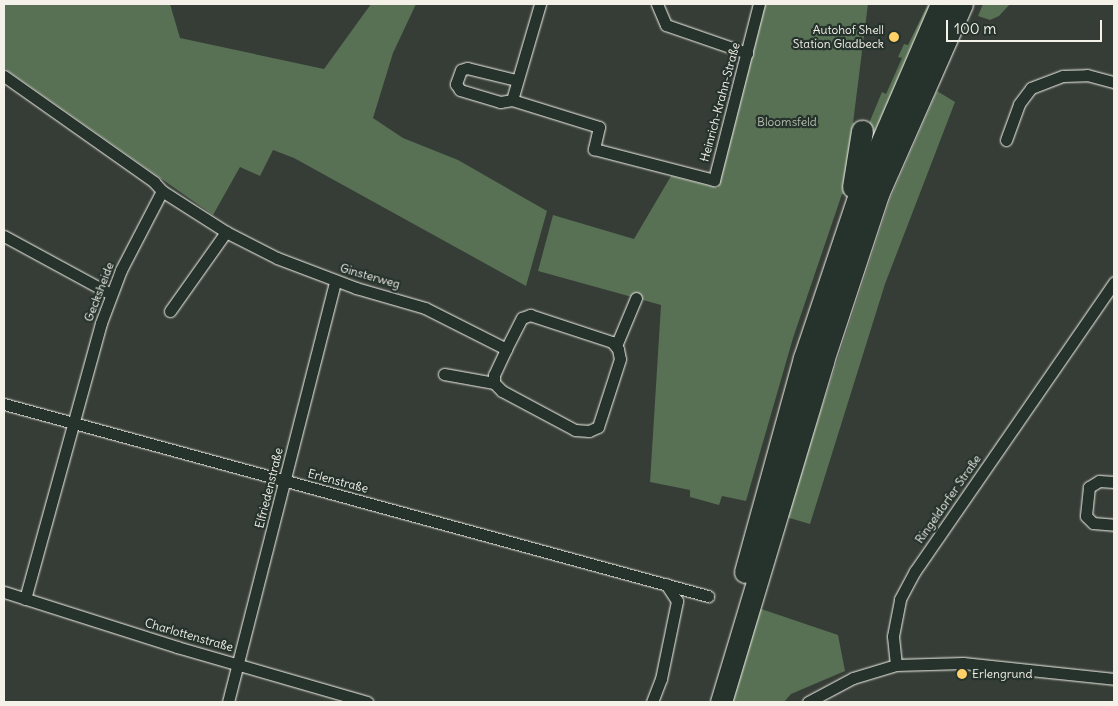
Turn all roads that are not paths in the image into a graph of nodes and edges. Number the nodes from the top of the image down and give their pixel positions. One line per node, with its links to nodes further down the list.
1 (540, 4): 8 (street)
2 (657, 4): 6 (street)
3 (758, 4): 6 (street, Heinrich-Krahn-Straße)
4 (941, 4): 14 (highway)
5 (962, 4): 24 (highway)
6 (747, 53): 10 (street, Heinrich-Krahn-Straße)
7 (4, 76): 13 (street)
8 (516, 80): 10 (street); 10 (street, Heinrich-Krahn-Straße)
9 (1114, 82): 12 (street)
10 (512, 100)
11 (862, 131): 14 (highway)
12 (1006, 140)
13 (162, 191): 15 (street, Ginsterweg); 19 (street, Gecksheide)
14 (852, 216): 24 (highway)
15 (226, 232): 17 (street, Ginsterweg); 21 (street)
16 (4, 236): 19 (street)
17 (335, 280): 23 (street, Ginsterweg); 29 (street, Elfriedenstraße)
18 (1114, 282): 37 (street, Ringeldorfer Straße)
19 (111, 294): 28 (street, Gecksheide)
20 (636, 298): 22 (street)
21 (170, 311)
22 (616, 346): 23 (street); 26 (street)
23 (506, 349): 26 (street)
24 (813, 359): 42 (highway); 43 (highway)
25 (444, 374): 26 (street)
26 (494, 383)
27 (4, 404): 28 (street, Erlenstraße)
28 (72, 423): 29 (street, Erlenstraße); 35 (street, Gecksheide)
29 (286, 481): 32 (street, Erlenstraße); 36 (street, Elfriedenstraße)
30 (1114, 482): 31 (street)
31 (1114, 525)
32 (666, 583): 34 (street, Erlenstraße); 41 (street)
33 (4, 592): 35 (street, Charlottenstraße)
34 (708, 596)
35 (25, 599): 36 (street, Charlottenstraße)
36 (238, 664): 39 (street, Elfriedenstraße); 40 (street, Charlottenstraße)
37 (896, 665): 38 (street); 44 (street)
38 (1114, 679)
39 (228, 702)
40 (367, 702)
41 (652, 702)
42 (709, 702)
43 (721, 702)
44 (808, 702)

